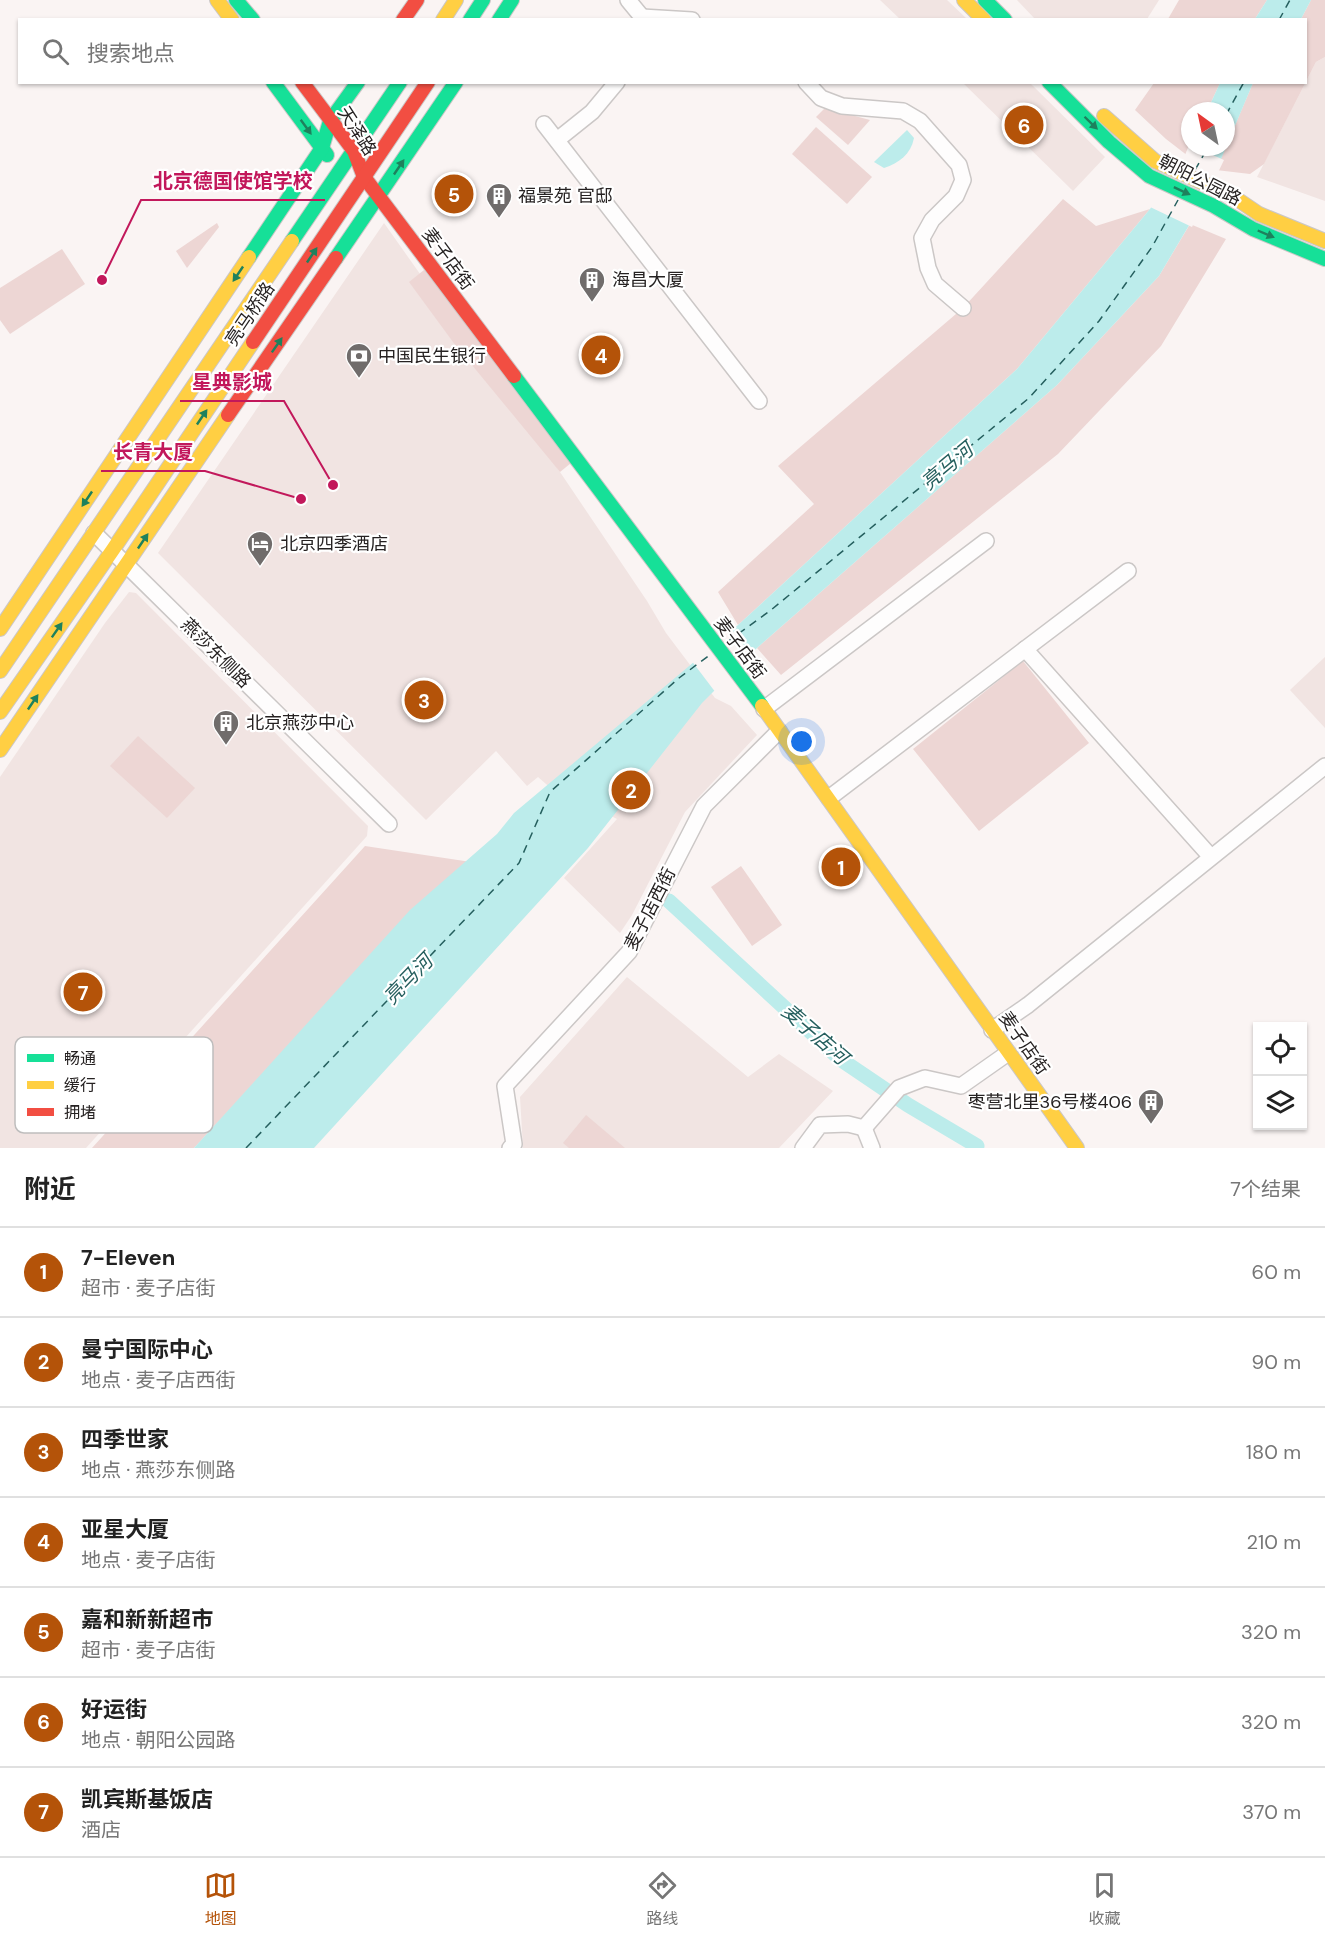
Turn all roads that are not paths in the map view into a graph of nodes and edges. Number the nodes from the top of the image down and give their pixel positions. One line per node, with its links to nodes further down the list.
1 (217, 0): 10 (street)
2 (237, 0): 11 (street)
3 (417, 0): 12 (street)
4 (456, 0): 13 (street)
5 (483, 0): 14 (street)
6 (512, 0): 15 (street)
7 (628, 0): 16 (street)
8 (964, 0): 17 (street)
9 (985, 0): 18 (street)
10 (230, 18)
11 (252, 18)
12 (404, 18)
13 (444, 18)
14 (471, 18)
15 (500, 18)
16 (642, 18)
17 (982, 18)
18 (1003, 18)
19 (274, 84): 32 (street, 天泽路, one-way to 32)
20 (303, 84): 29 (street, 天泽路)
21 (357, 84): 29 (street)
22 (399, 84): 33 (street, 亮马桥路)
23 (427, 84): 35 (street, 亮马桥路)
24 (455, 84): 36 (street, one-way to 24)
25 (615, 84): 31 (street)
26 (808, 84): 39 (street)
27 (1051, 84): 38 (street, 朝阳公园路, one-way to 38)
28 (1094, 106): 37 (street, 朝阳公园路)
29 (330, 121): 32 (street); 33 (street, 天泽路)
30 (544, 124): 31 (street)
31 (557, 140): 40 (street)
32 (322, 148): 34 (street, 天泽路); 46 (street, one-way to 46)
33 (354, 151): 34 (street, 亮马桥路); 35 (street, 天泽路)
34 (340, 172): 35 (street, 天泽路); 41 (street, 亮马桥路)
35 (364, 177): 36 (street, 麦子店街); 43 (street, 亮马桥路, one-way to 35)
36 (379, 197): 44 (street, one-way to 36); 49 (street, 麦子店街)
37 (1325, 242)
38 (1325, 259)
39 (963, 308)
40 (759, 401)
41 (94, 533): 43 (street, 燕莎东侧路); 48 (street, 亮马桥路)
42 (986, 541): 49 (street)
43 (112, 551): 44 (street, 燕莎东侧路); 50 (street, 亮马桥路, one-way to 43)
44 (126, 565): 52 (street, one-way to 44); 55 (street, 燕莎东侧路)
45 (1128, 571): 47 (street)
46 (0, 629)
47 (1025, 649): 54 (street); 56 (street)
48 (0, 671)
49 (764, 709): 51 (street, 麦子店街)
50 (0, 712)
51 (779, 731): 54 (street, 麦子店街); 60 (street, 麦子店西街)
52 (0, 750)
53 (1325, 766): 56 (street)
54 (829, 798): 57 (street, 麦子店街)
55 (388, 824)
56 (1211, 857): 57 (street)
57 (992, 1030): 58 (street, 麦子店街)
58 (1008, 1053): 59 (street); 63 (street, 麦子店街)
59 (864, 1128): 61 (street); 62 (street)
60 (510, 1148)
61 (803, 1148)
62 (872, 1148)
63 (1077, 1148)

